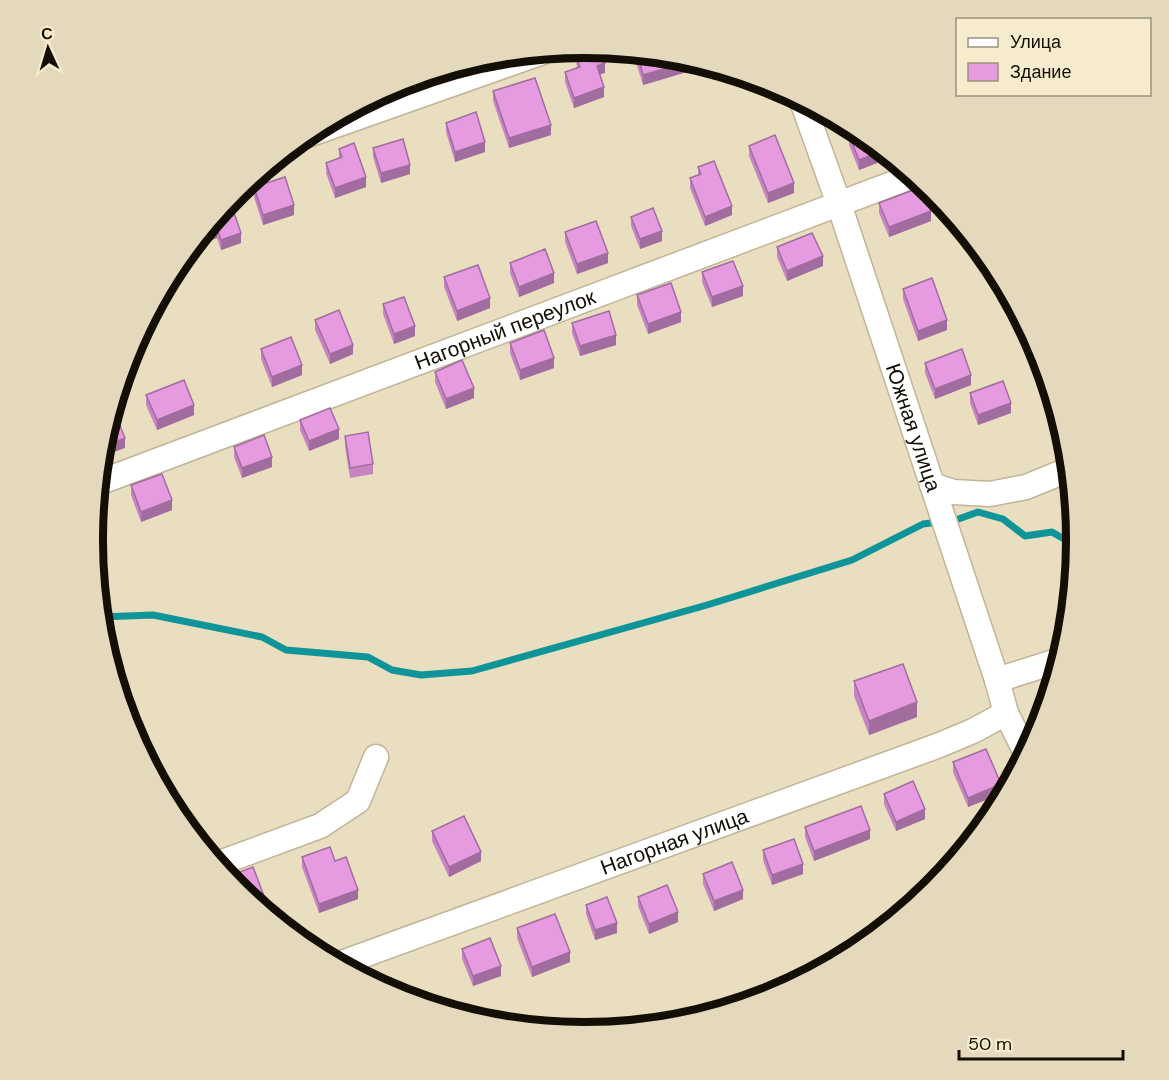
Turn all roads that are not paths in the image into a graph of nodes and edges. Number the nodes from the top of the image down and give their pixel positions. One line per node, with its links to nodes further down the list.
1 (503, 66): 3 (street)
2 (806, 113): 5 (street, Южная улица)
3 (348, 121)
4 (904, 180): 5 (street, Нагорный переулок)
5 (839, 204): 7 (street, Нагорный переулок); 8 (street, Южная улица)
6 (1061, 473): 8 (street)
7 (107, 480)
8 (932, 485): 10 (street, Южная улица)
9 (1050, 663): 10 (street)
10 (997, 680): 11 (street, Южная улица)
11 (1006, 713): 12 (street, Южная улица); 15 (street, Нагорная улица)
12 (1021, 742)
13 (376, 757): 14 (street)
14 (226, 861)
15 (350, 960)

